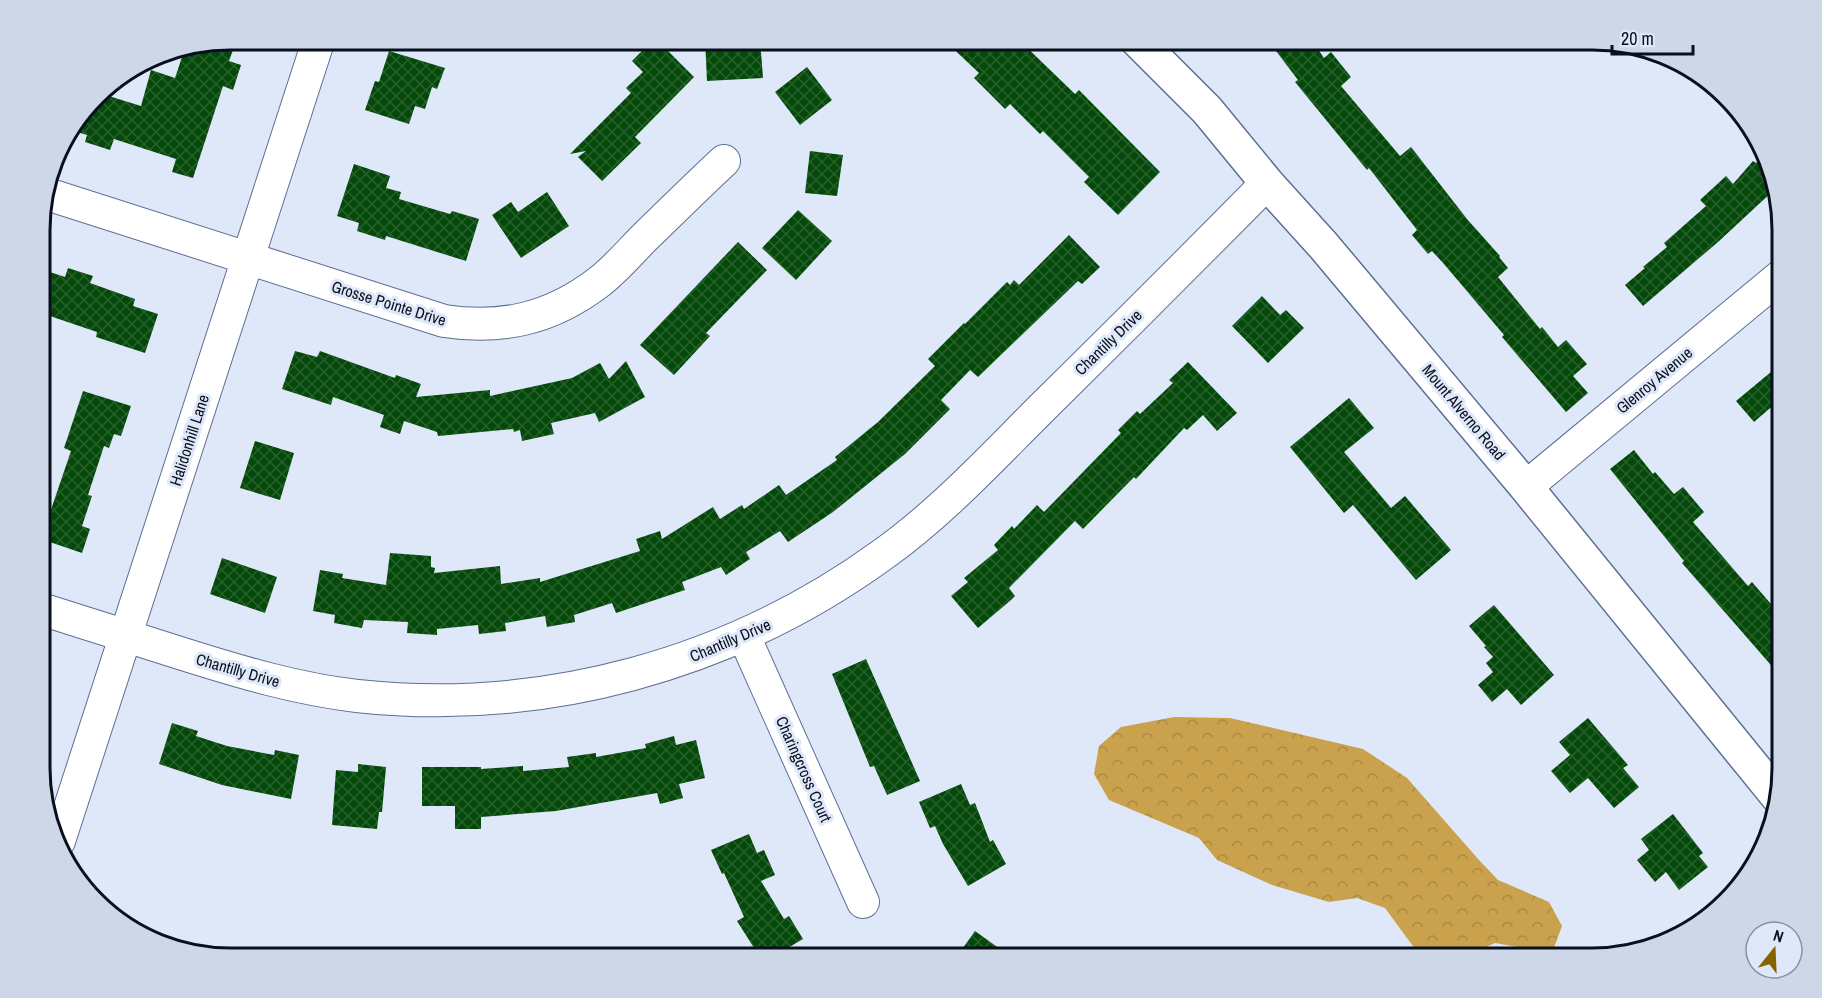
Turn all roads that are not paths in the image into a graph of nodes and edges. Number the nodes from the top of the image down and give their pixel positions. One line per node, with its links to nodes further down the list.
1 (316, 50): 6 (street, Halidonhill Lane)
2 (1147, 50): 4 (street, Mount Alverno Road)
3 (724, 161): 6 (street, Grosse Pointe Drive)
4 (1267, 183): 8 (street, Mount Alverno Road); 11 (street, Chantilly Drive)
5 (53, 196): 6 (street, Grosse Pointe Drive)
6 (247, 259): 10 (street, Halidonhill Lane)
7 (1773, 282): 8 (street, Glenroy Avenue)
8 (1526, 487): 12 (street, Mount Alverno Road)
9 (50, 612): 10 (street, Chantilly Drive)
10 (125, 636): 11 (street, Chantilly Drive); 13 (street, Halidonhill Lane)
11 (744, 636): 14 (street, Charingcross Court)
12 (1771, 789)
13 (62, 833)
14 (863, 902)

